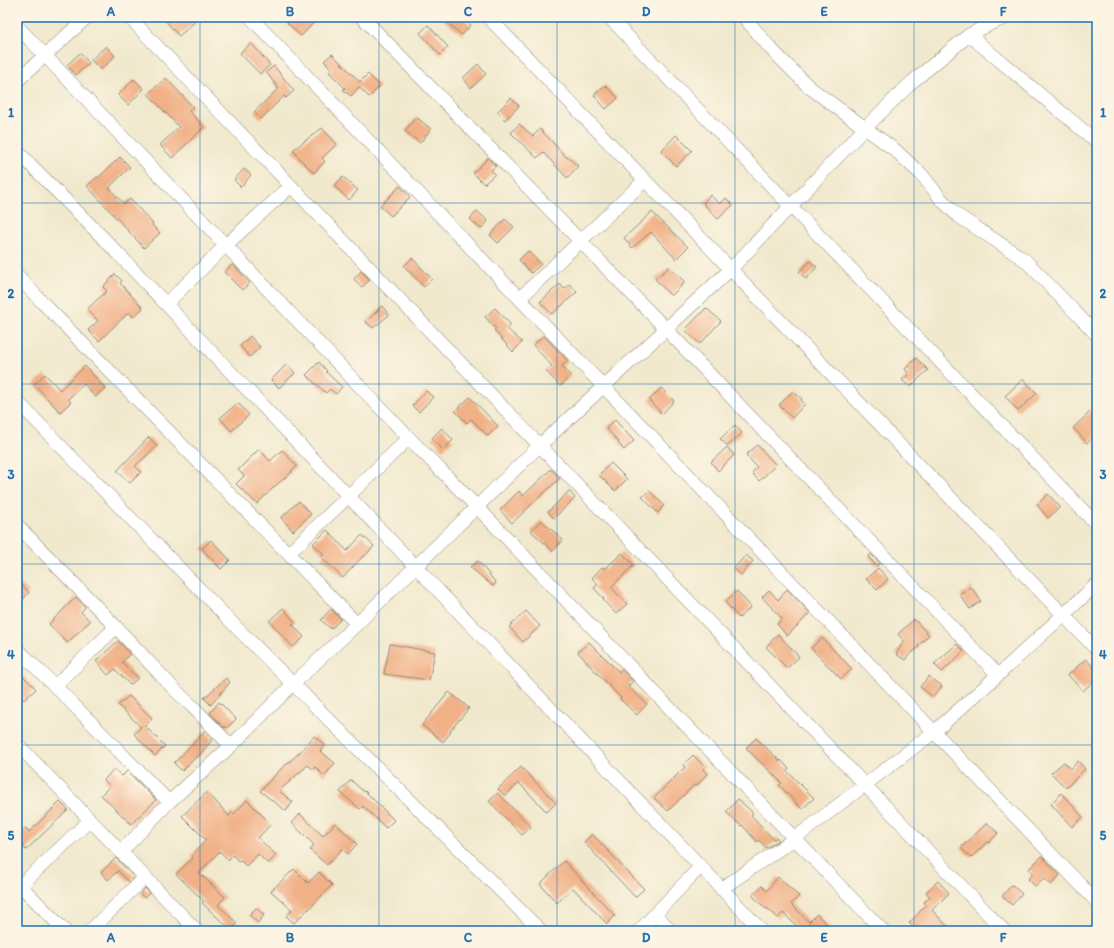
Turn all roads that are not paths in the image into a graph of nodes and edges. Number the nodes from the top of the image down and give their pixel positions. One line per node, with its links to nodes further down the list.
1 (87, 17): 11 (street)
2 (130, 17): 17 (street)
3 (250, 17): 23 (street)
4 (362, 17): 19 (street)
5 (488, 17): 16 (street)
6 (609, 17): 18 (street)
7 (744, 17): 13 (street)
8 (1007, 17): 10 (street)
9 (17, 26): 11 (street)
10 (969, 35): 13 (street); 14 (street)
11 (45, 56): 12 (street); 20 (street)
12 (17, 81)
13 (865, 128): 18 (street); 26 (street)
14 (1097, 142)
15 (17, 151): 24 (street)
16 (645, 180): 19 (street); 21 (street)
17 (291, 186): 20 (street); 30 (street)
18 (791, 206): 21 (street); 34 (street)
19 (580, 241): 23 (street); 25 (street)
20 (226, 245): 24 (street); 29 (street)
21 (731, 269): 25 (street); 38 (street)
22 (17, 275): 35 (street)
23 (520, 298): 27 (street)
24 (166, 304): 31 (street)
25 (666, 329): 27 (street); 43 (street)
26 (1097, 335)
27 (604, 387): 30 (street); 46 (street)
28 (17, 401): 44 (street)
29 (409, 438): 31 (street); 32 (street)
30 (540, 445): 32 (street); 49 (street)
31 (349, 496): 35 (street); 36 (street)
32 (477, 507): 36 (street); 52 (street)
33 (17, 525): 40 (street)
34 (1097, 525)
35 (288, 554): 39 (street)
36 (415, 566): 39 (street); 54 (street)
37 (1097, 584): 38 (street)
38 (1063, 615): 42 (street); 43 (street)
39 (357, 624): 44 (street)
40 (116, 627): 45 (street); 48 (street)
41 (17, 649): 45 (street)
42 (1097, 650)
43 (998, 675): 46 (street)
44 (293, 684): 48 (street); 63 (street)
45 (55, 686): 50 (street)
46 (934, 732): 49 (street); 58 (street)
47 (17, 744): 51 (street)
48 (231, 746): 50 (street)
49 (865, 785): 52 (street); 68 (street)
50 (169, 802): 53 (street)
51 (90, 820): 53 (street); 56 (street)
52 (794, 839): 57 (street); 67 (street)
53 (121, 852): 55 (street)
54 (700, 867): 57 (street); 59 (street)
55 (145, 877): 61 (street); 62 (street)
56 (18, 886): 60 (street)
57 (721, 889): 66 (street)
58 (1097, 902)
59 (655, 914): 64 (street); 65 (street)
60 (65, 931)
61 (90, 931)
62 (196, 931)
63 (541, 931)
64 (639, 931)
65 (671, 931)
66 (762, 931)
67 (883, 931)
68 (1004, 931)

